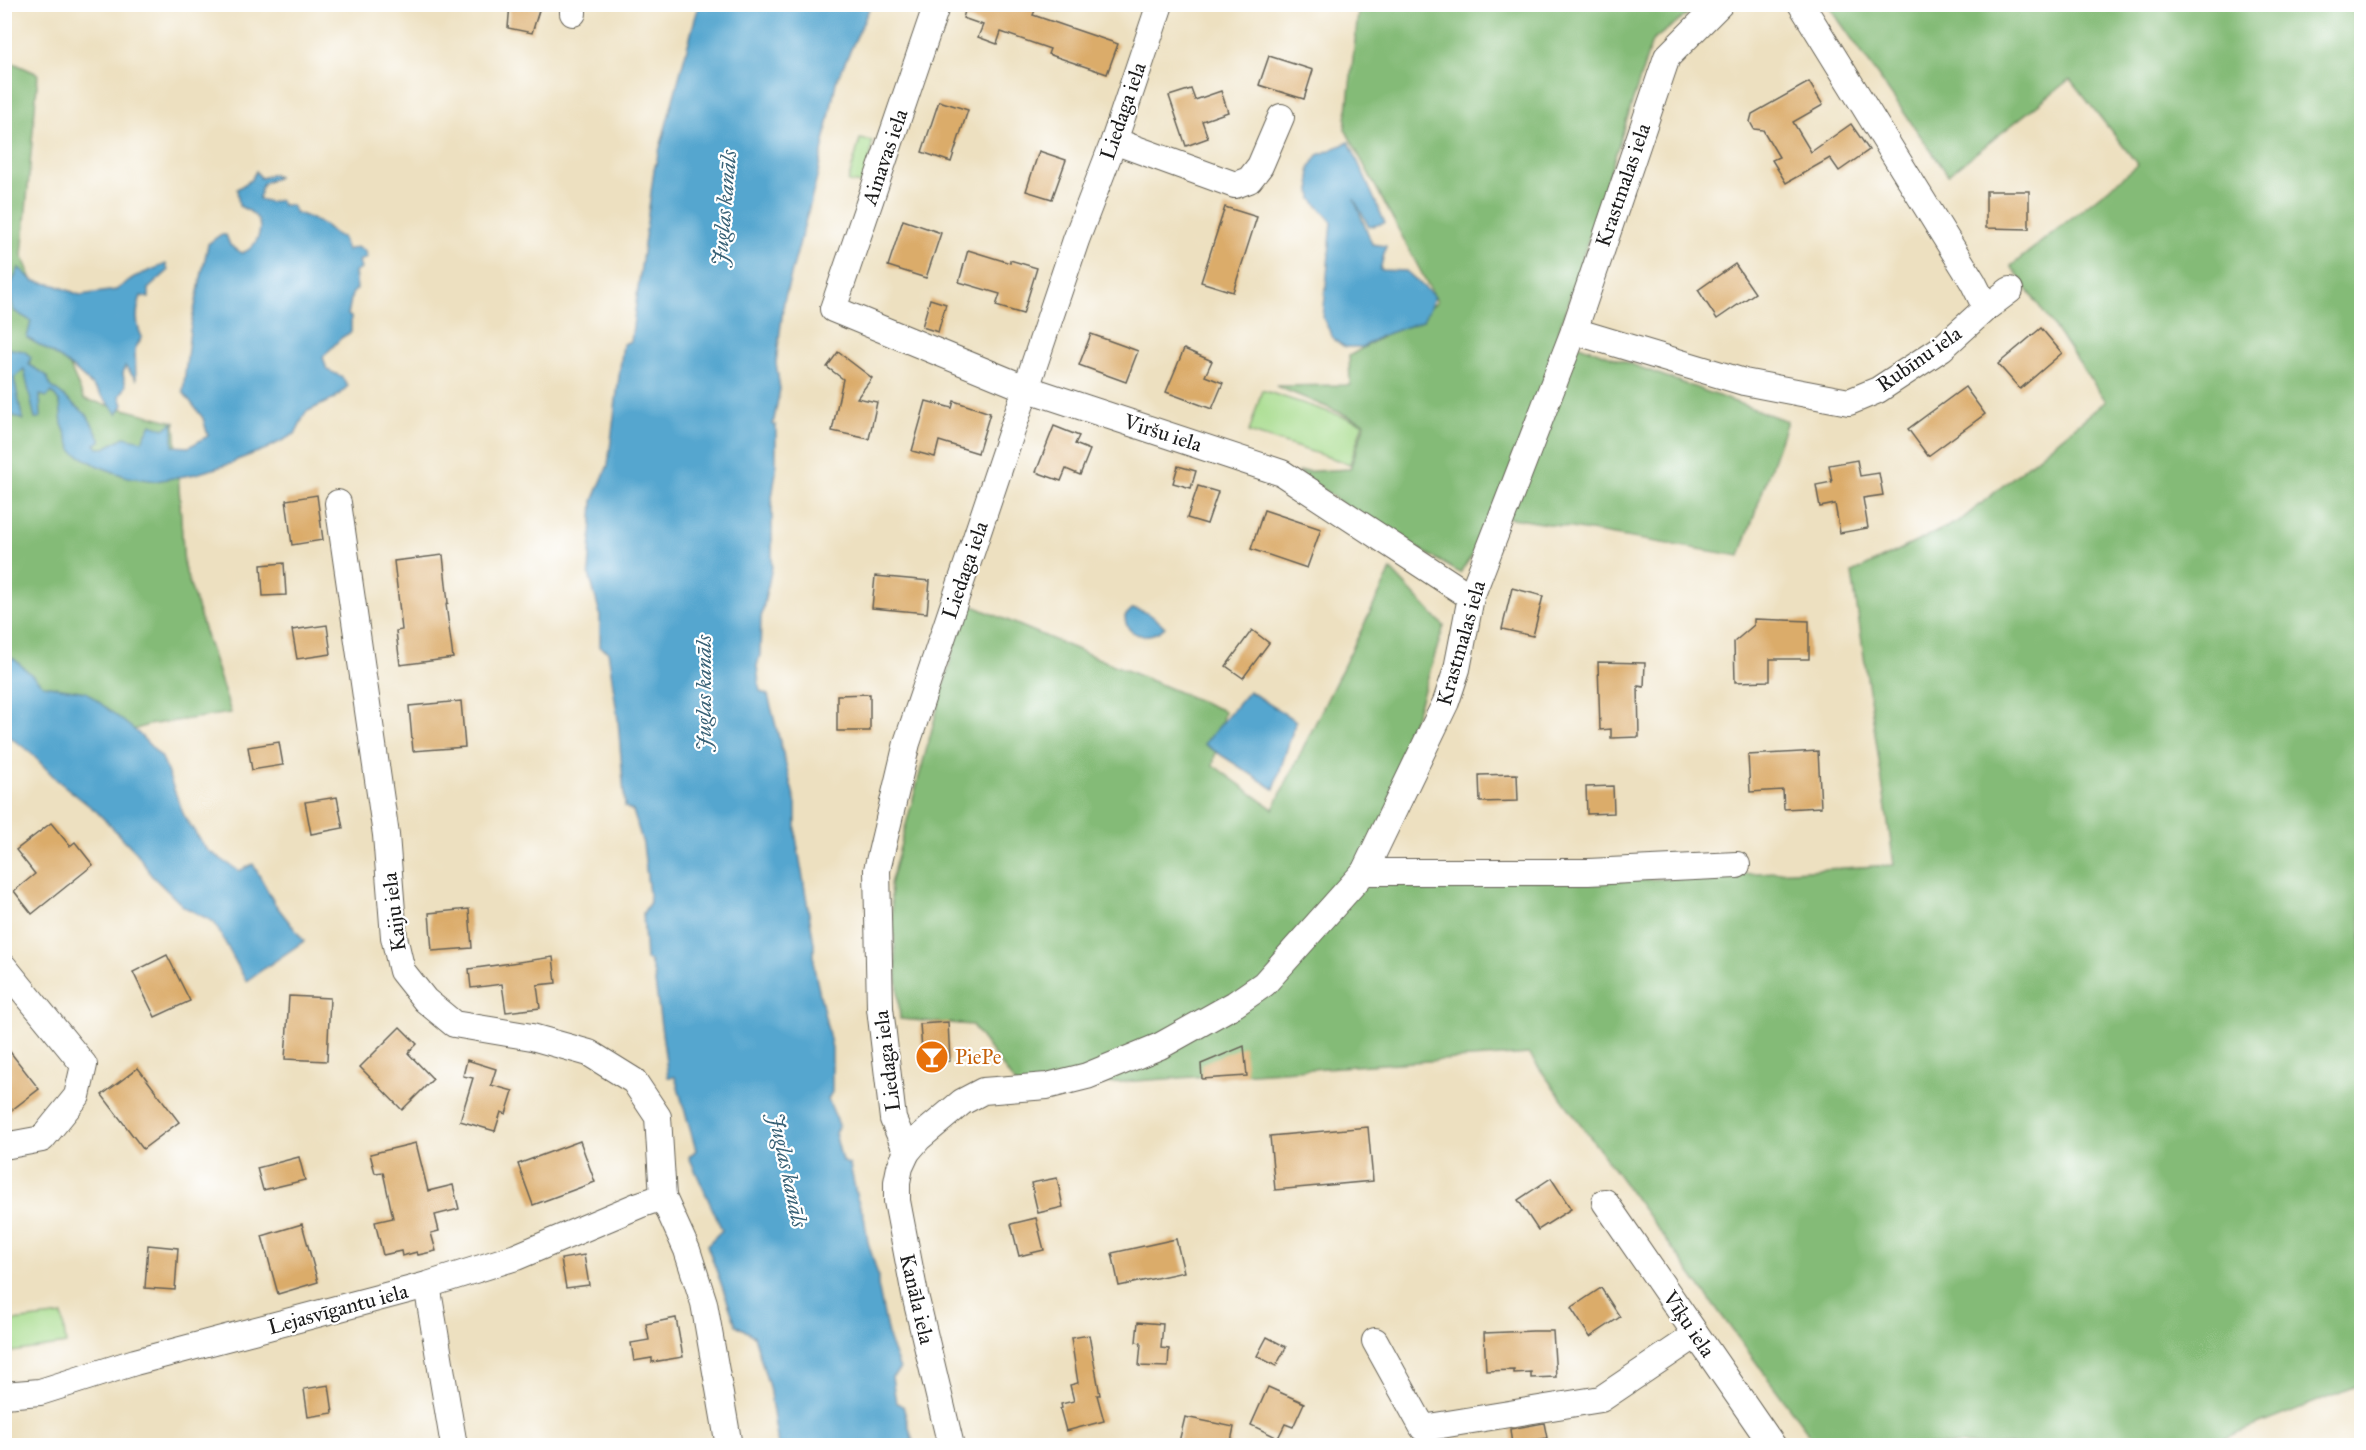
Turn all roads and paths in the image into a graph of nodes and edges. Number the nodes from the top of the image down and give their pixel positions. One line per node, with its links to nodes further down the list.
1 (937, 4): 9 (street, Ainavas iela)
2 (1160, 4): 6 (street, Liedaga iela)
3 (1720, 4): 10 (street, Krastmalas iela)
4 (1801, 4): 8 (street)
5 (1281, 117): 6 (street)
6 (1114, 141): 11 (street, Liedaga iela)
7 (2010, 290): 8 (street, Rubīnu iela)
8 (1986, 308): 10 (street, Rubīnu iela)
9 (833, 309): 11 (street, Viršu iela)
10 (1574, 331): 13 (street, Krastmalas iela)
11 (1025, 388): 13 (street, Viršu iela); 18 (street, Liedaga iela)
12 (338, 503): 19 (street, Kaiju iela)
13 (1471, 597): 15 (street, Krastmalas iela)
14 (1737, 865): 15 (street)
15 (1364, 872): 18 (street, Krastmalas iela)
16 (4, 967): 17 (street)
17 (4, 1146)
18 (907, 1152): 27 (street, Kanāla iela)
19 (663, 1197): 21 (street, Lejasvīgantu iela); 26 (street)
20 (1605, 1202): 22 (street, Vīķu iela)
21 (427, 1285): 24 (street, Lejasvīgantu iela); 25 (street)
22 (1696, 1335): 23 (street); 28 (street, Vīķu iela)
23 (1375, 1341)
24 (4, 1395)
25 (454, 1446)
26 (729, 1446)
27 (951, 1446)
28 (1773, 1446)

